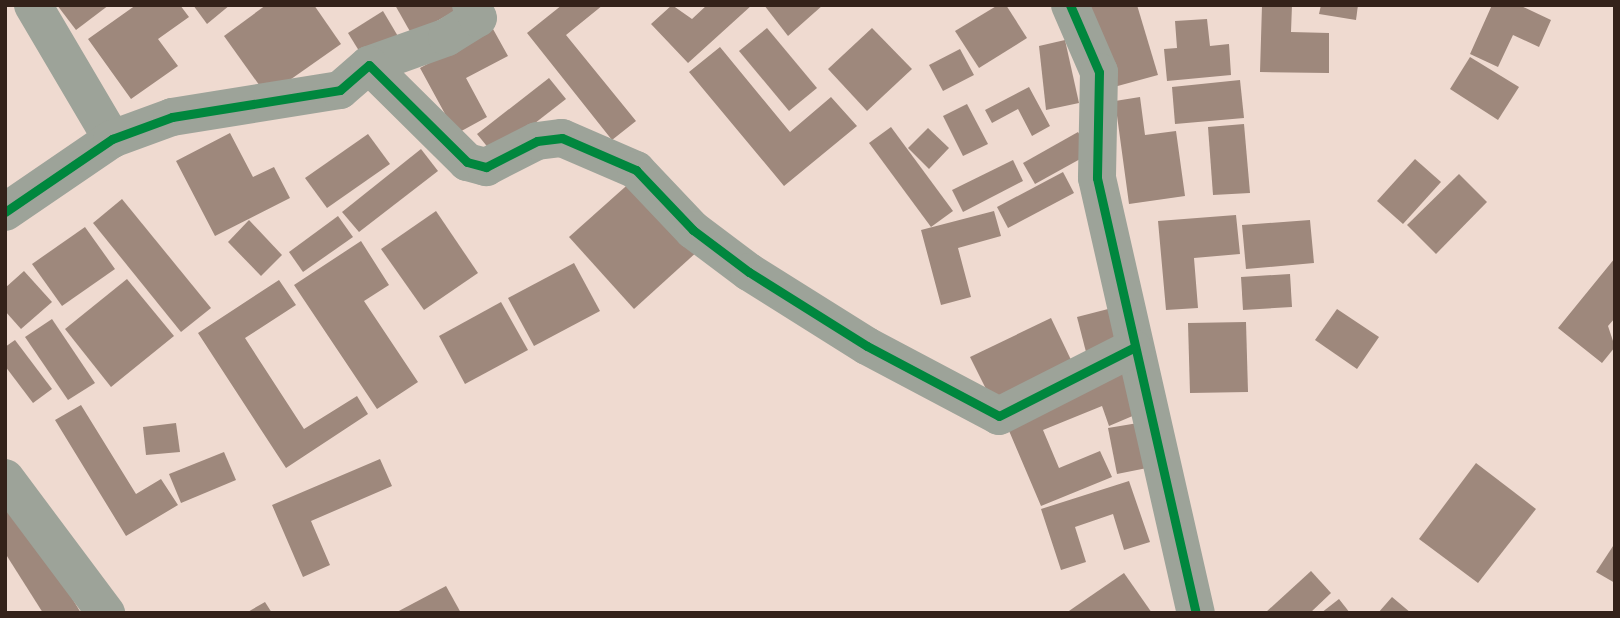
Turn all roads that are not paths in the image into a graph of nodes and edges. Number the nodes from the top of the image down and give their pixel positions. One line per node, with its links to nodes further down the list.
1 (33, 5): 5 (street)
2 (471, 5): 4 (street)
3 (1070, 5): 8 (street)
4 (369, 65): 5 (street); 7 (street)
5 (112, 139): 6 (street)
6 (5, 212)
7 (1133, 348): 8 (street); 10 (street)
8 (1148, 390): 10 (street)
9 (5, 478): 11 (street)
10 (1171, 498): 12 (street)
11 (106, 613)
12 (1196, 613)

